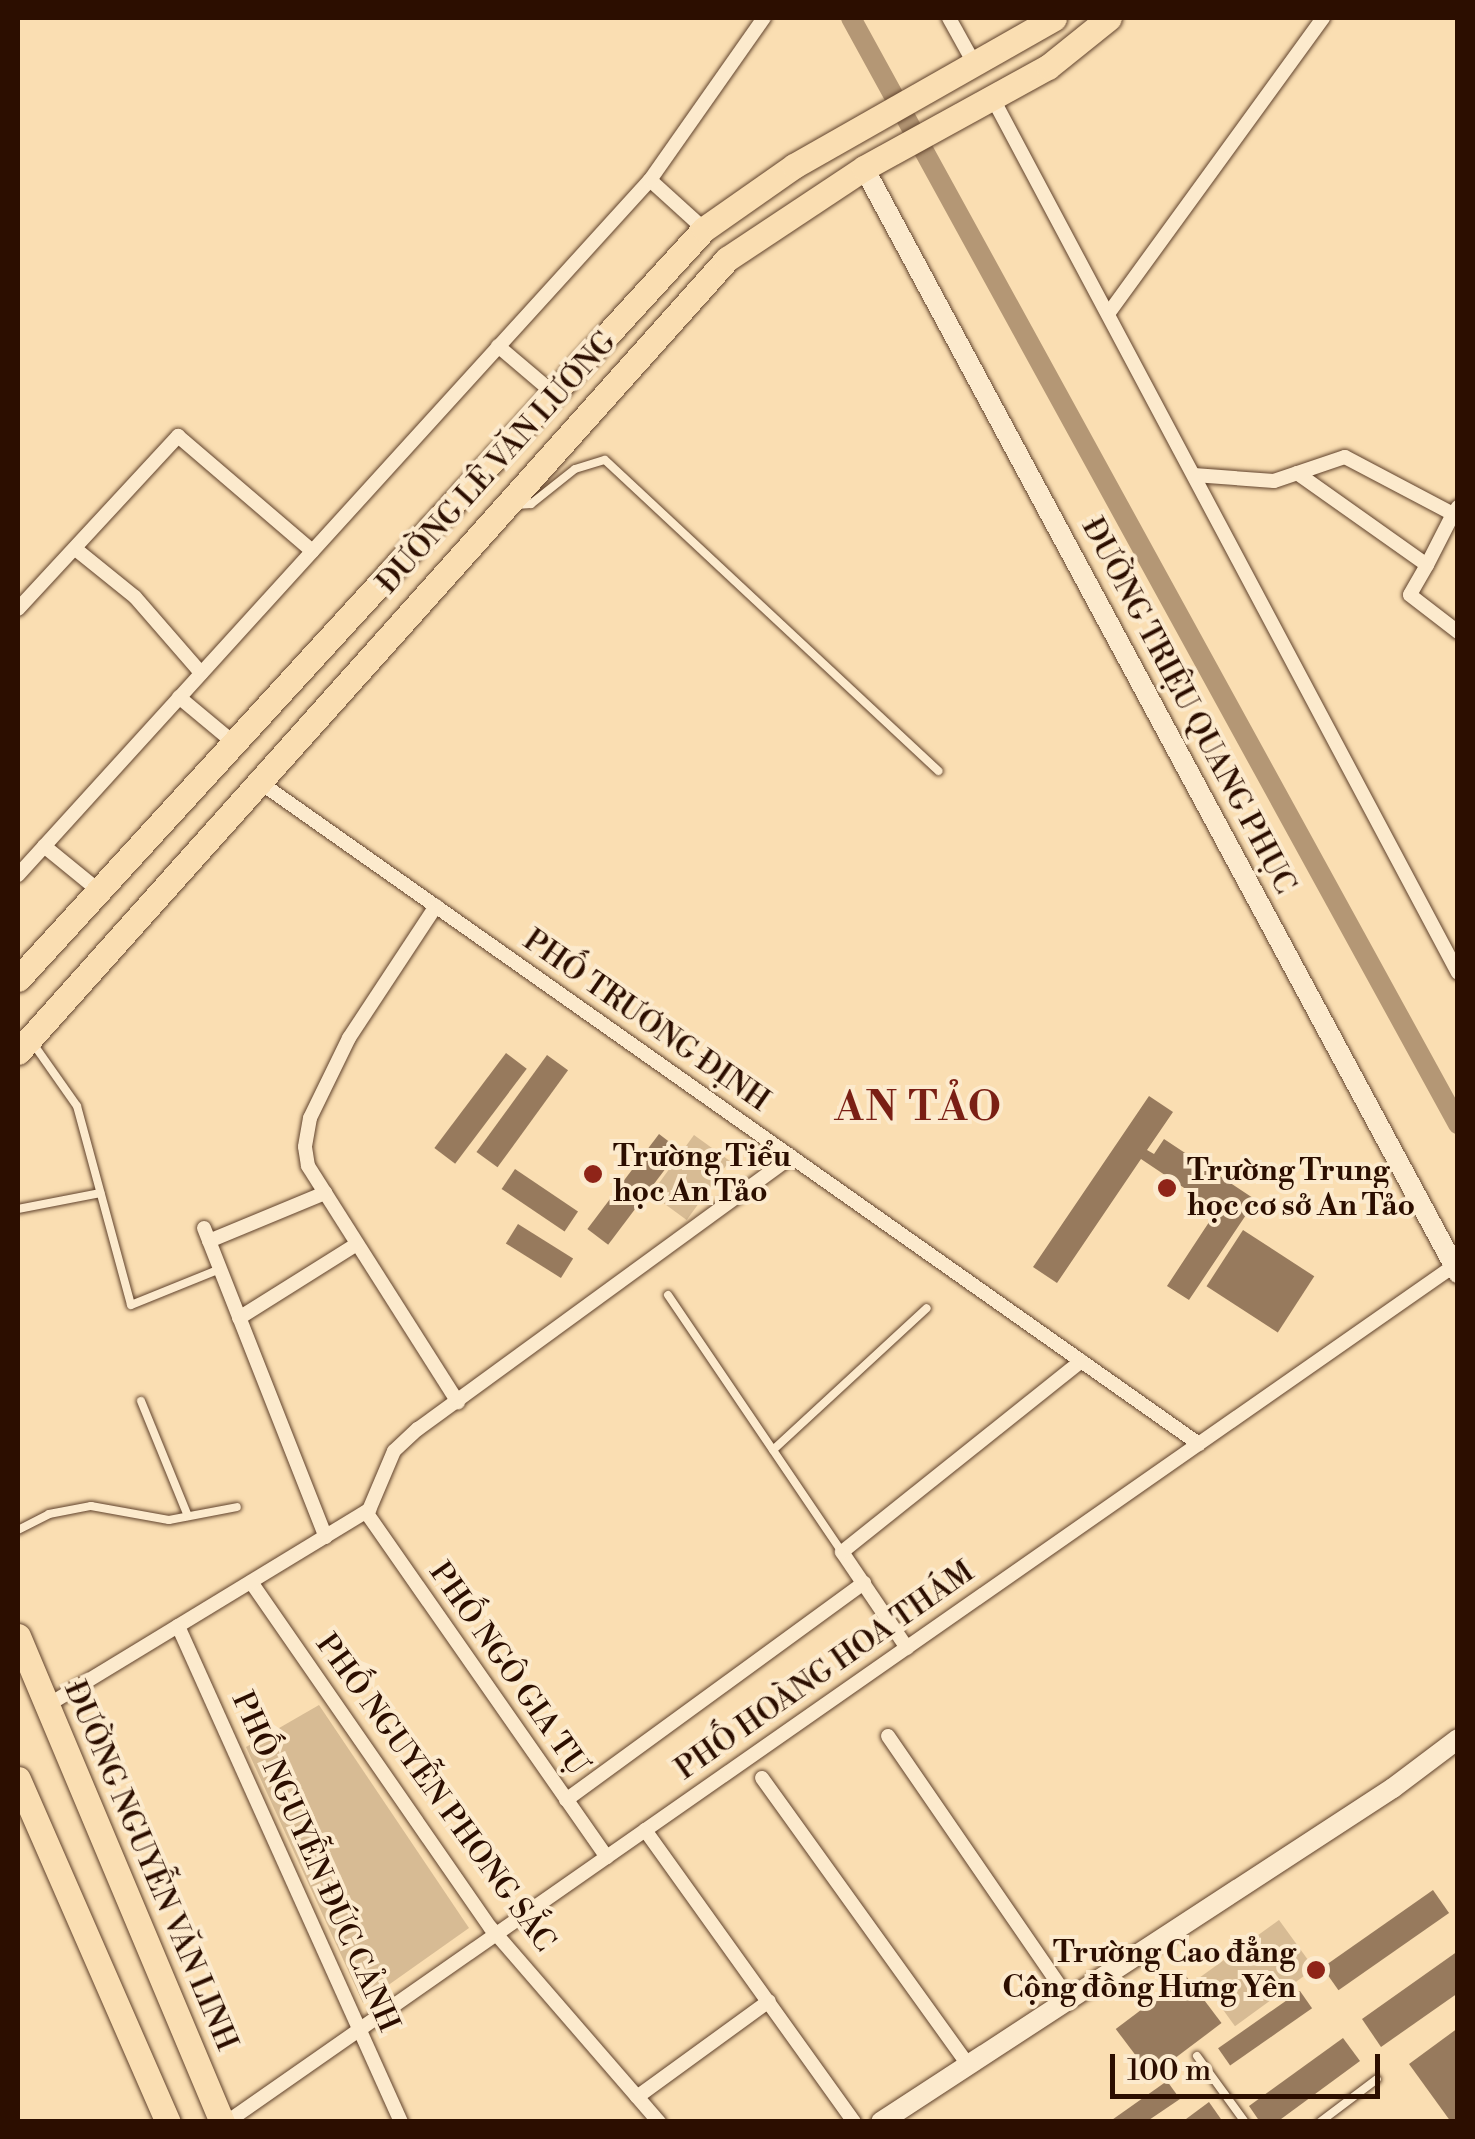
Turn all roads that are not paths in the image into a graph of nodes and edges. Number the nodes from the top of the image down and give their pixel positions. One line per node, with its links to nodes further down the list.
1 (764, 18): 9 (street)
2 (949, 18): 6 (street)
3 (1054, 18): 6 (highway, ĐƯỜNG LÊ VĂN LƯƠNG)
4 (1110, 18): 7 (highway, ĐƯỜNG LÊ VĂN LƯƠNG)
5 (1322, 18): 11 (street)
6 (969, 69): 10 (highway, ĐƯỜNG LÊ VĂN LƯƠNG)
7 (983, 102): 8 (highway, ĐƯỜNG LÊ VĂN LƯƠNG); 11 (street)
8 (872, 164): 16 (highway, ĐƯỜNG LÊ VĂN LƯƠNG); 40 (street, ĐƯỜNG TRIỆU QUANG PHỤC)
9 (650, 180): 10 (street); 12 (street)
10 (704, 229): 13 (highway, ĐƯỜNG LÊ VĂN LƯƠNG)
11 (1108, 314): 15 (street)
12 (498, 346): 13 (street); 19 (street)
13 (551, 391): 25 (highway, ĐƯỜNG LÊ VĂN LƯƠNG)
14 (1297, 473): 15 (street); 17 (street); 20 (street)
15 (1194, 475): 33 (street)
16 (506, 501): 26 (lane); 27 (highway, ĐƯỜNG LÊ VĂN LƯƠNG)
17 (1455, 510): 20 (street)
18 (78, 550): 19 (street); 21 (street); 23 (street)
19 (312, 551): 23 (street)
20 (1427, 565): 22 (street)
21 (18, 609)
22 (1458, 632)
23 (201, 673): 24 (street)
24 (179, 697): 25 (street); 28 (street)
25 (233, 742): 30 (highway, ĐƯỜNG LÊ VĂN LƯƠNG)
26 (938, 771)
27 (258, 781): 31 (street, PHỐ TRƯƠNG ĐỊNH); 34 (highway, ĐƯỜNG LÊ VĂN LƯƠNG)
28 (44, 846): 29 (street); 30 (street)
29 (18, 875)
30 (98, 890): 32 (highway, ĐƯỜNG LÊ VĂN LƯƠNG)
31 (436, 906): 35 (street, PHỐ TRƯƠNG ĐỊNH); 37 (street)
32 (22, 964)
33 (1458, 973)
34 (23, 1045): 36 (lane)
35 (791, 1157): 45 (street, PHỐ TRƯƠNG ĐỊNH); 47 (street)
36 (100, 1193): 38 (lane); 41 (lane)
37 (325, 1193): 39 (street); 41 (street)
38 (18, 1209)
39 (357, 1244): 44 (street); 47 (street)
40 (1456, 1267): 48 (street, PHỐ HOÀNG HOA THÁM)
41 (220, 1268): 44 (street)
42 (668, 1294): 49 (lane)
43 (927, 1308): 49 (lane)
44 (239, 1318): 54 (street)
45 (1080, 1361): 48 (street, PHỐ TRƯƠNG ĐỊNH); 55 (street)
46 (142, 1402): 52 (lane)
47 (458, 1402): 51 (street)
48 (1199, 1444): 60 (street, PHỐ HOÀNG HOA THÁM)
49 (773, 1450): 55 (lane)
50 (237, 1507): 52 (lane)
51 (366, 1512): 54 (street); 66 (street, PHỐ NGÔ GIA TỰ)
52 (188, 1516): 53 (lane)
53 (18, 1530)
54 (326, 1537): 56 (street)
55 (842, 1552): 57 (street)
56 (251, 1582): 58 (street); 69 (street, PHỐ NGUYỄN PHONG SẮC)
57 (864, 1583): 60 (street); 66 (street)
58 (178, 1626): 61 (street); 72 (street, PHỐ NGUYỄN ĐỨC CẢNH)
59 (18, 1636): 61 (highway, ĐƯỜNG NGUYỄN VĂN LINH)
60 (906, 1648): 67 (street, PHỐ HOÀNG HOA THÁM)
61 (48, 1706): 78 (highway, ĐƯỜNG NGUYỄN VĂN LINH)
62 (888, 1736): 70 (street)
63 (1458, 1739): 70 (street)
64 (762, 1778): 74 (street)
65 (18, 1779): 77 (highway)
66 (566, 1800): 68 (street, PHỐ NGÔ GIA TỰ)
67 (644, 1830): 68 (street, PHỐ HOÀNG HOA THÁM); 71 (street)
68 (607, 1857): 69 (street, PHỐ HOÀNG HOA THÁM)
69 (496, 1934): 72 (street, PHỐ HOÀNG HOA THÁM); 76 (street, PHỐ NGUYỄN PHONG SẮC)
70 (1069, 1999): 74 (street)
71 (770, 2000): 76 (street); 81 (street)
72 (360, 2029): 78 (street, PHỐ HOÀNG HOA THÁM); 79 (street, PHỐ NGUYỄN ĐỨC CẢNH)
73 (1197, 2056): 83 (lane)
74 (968, 2065): 82 (street)
75 (1377, 2079): 84 (lane)
76 (637, 2097): 80 (street, PHỐ NGUYỄN PHONG SẮC)
77 (168, 2122)
78 (225, 2122)
79 (402, 2122)
80 (659, 2122)
81 (854, 2122)
82 (881, 2122)
83 (1245, 2122)
84 (1320, 2122)

